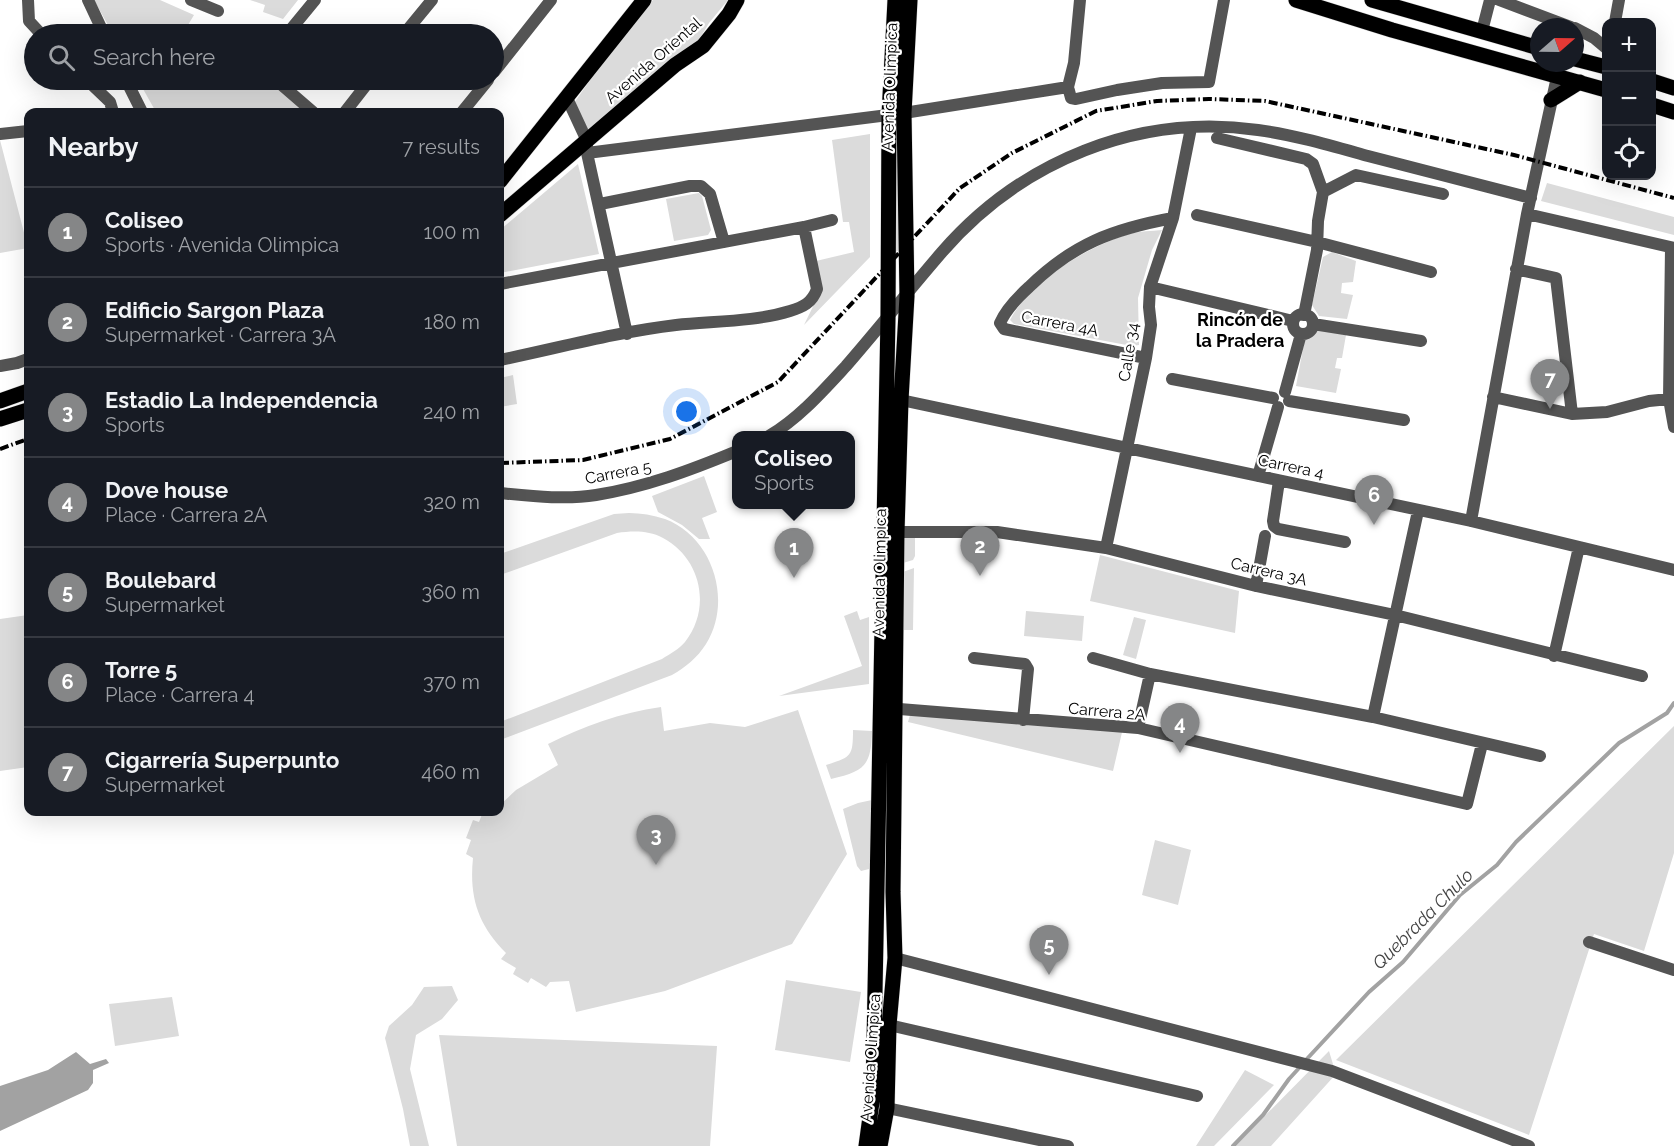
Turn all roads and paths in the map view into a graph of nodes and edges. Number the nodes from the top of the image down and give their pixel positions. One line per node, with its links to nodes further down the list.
1 (28, 0): 21 (street)
2 (88, 0): 22 (street)
3 (191, 0): 18 (street)
4 (315, 0): 23 (street)
5 (551, 0): 29 (street)
6 (644, 0): 45 (main road, Avenida Oriental)
7 (737, 0): 59 (main road, Avenida Oriental)
8 (895, 0): 54 (main road, Avenida Olimpica)
9 (910, 0): 54 (main road, Avenida Olimpica)
10 (1080, 0): 37 (street)
11 (1224, 0): 37 (street)
12 (1296, 0): 31 (main road)
13 (1490, 0): 25 (street)
14 (1499, 0): 19 (street)
15 (1619, 0): 20 (street)
16 (1380, 1): 25 (main road)
17 (427, 2): 24 (street)
18 (218, 10)
19 (1546, 18)
20 (1616, 18)
21 (32, 24)
22 (99, 24)
23 (295, 24)
24 (411, 24)
25 (1482, 31): 27 (main road)
26 (1584, 33): 28 (street)
27 (1530, 45)
28 (1602, 45)
29 (504, 59)
30 (1584, 61): 32 (main road)
31 (1530, 63)
32 (1602, 67)
33 (1558, 72): 46 (street)
34 (1562, 72): 35 (main road)
35 (1580, 82): 39 (main road); 46 (main road)
36 (1656, 82): 38 (main road)
37 (1068, 87): 54 (street)
38 (1674, 88)
39 (1602, 89)
40 (97, 90): 48 (street)
41 (131, 90): 49 (street)
42 (288, 90): 50 (street)
43 (362, 90): 51 (street)
44 (480, 90): 52 (street)
45 (567, 98): 59 (street); 60 (main road, Avenida Oriental)
46 (1551, 100): 63 (street)
47 (1656, 106): 53 (main road)
48 (112, 108)
49 (140, 108)
50 (308, 108)
51 (348, 108)
52 (465, 108)
53 (1674, 112)
54 (897, 114): 59 (street); 79 (main road, Avenida Olimpica); 80 (main road, Avenida Olimpica)
55 (1191, 128): 63 (street); 68 (street, Calle 34); 79 (street)
56 (24, 133): 57 (street)
57 (0, 134)
58 (1217, 138): 61 (street)
59 (587, 147): 64 (street); 65 (main road, Avenida Oriental)
60 (504, 176)
61 (1323, 192): 62 (street); 72 (street)
62 (1443, 194)
63 (1531, 198): 66 (street)
64 (600, 204): 71 (street); 74 (street)
65 (504, 212)
66 (1527, 214): 73 (street); 75 (street)
67 (1197, 215): 72 (street)
68 (1173, 218): 78 (street, Calle 34); 86 (street, Carrera 4A)
69 (832, 220): 70 (street)
70 (804, 227): 71 (street); 83 (street)
71 (724, 242): 74 (street)
72 (1317, 242): 76 (street); 81 (street)
73 (1673, 248): 94 (street)
74 (612, 263): 77 (street); 83 (street)
75 (1516, 269): 92 (street); 98 (street)
76 (1431, 272)
77 (504, 283)
78 (1150, 287): 81 (street); 86 (street, Calle 34)
79 (907, 296): 80 (street); 95 (main road, Avenida Olimpica)
80 (888, 318): 102 (street); 110 (main road, Avenida Olimpica)
81 (1299, 318): 82 (street); 84 (street)
82 (1313, 324): 84 (street); 85 (street)
83 (627, 334): 87 (street)
84 (1301, 334): 93 (street)
85 (1421, 341)
86 (1146, 357): 103 (street, Calle 34)
87 (504, 359)
88 (24, 360): 89 (street)
89 (0, 366)
90 (1172, 379): 93 (street)
91 (24, 392): 96 (main road)
92 (1493, 397): 98 (street); 109 (street)
93 (1281, 399): 100 (street); 105 (street)
94 (1669, 399): 98 (street); 101 (street)
95 (900, 400): 103 (street, Carrera 4); 110 (main road, Avenida Olimpica)
96 (0, 401)
97 (24, 411): 99 (main road)
98 (1572, 414)
99 (0, 419)
100 (1404, 420)
101 (1674, 427)
102 (775, 431)
103 (1127, 449): 105 (street, Carrera 4); 114 (street, Calle 34)
104 (732, 453): 107 (street, Carrera 5)
105 (1258, 476): 106 (street, Carrera 4)
106 (1279, 481): 108 (street, Carrera 4); 112 (street)
107 (504, 493)
108 (1418, 511): 109 (street, Carrera 4); 117 (street)
109 (1471, 521): 113 (street, Carrera 4)
110 (891, 532): 114 (street, Carrera 3A); 123 (main road, Avenida Olimpica); 124 (main road, Avenida Olimpica)
111 (1265, 536): 116 (street)
112 (1345, 542)
113 (1579, 547): 115 (street, Carrera 4); 118 (street)
114 (1106, 548): 116 (street, Carrera 3A)
115 (1674, 570)
116 (1256, 586): 117 (street, Carrera 3A)
117 (1395, 615): 118 (street, Carrera 3A); 125 (street)
118 (1554, 656): 122 (street, Carrera 3A)
119 (974, 658): 126 (street)
120 (1093, 658): 121 (street)
121 (1150, 674): 125 (street); 127 (street)
122 (1642, 676)
123 (880, 707): 124 (street, Carrera 2A); 137 (main road, Avenida Olimpica)
124 (897, 708): 126 (street, Carrera 2A); 131 (main road, Avenida Olimpica)
125 (1373, 717): 128 (street)
126 (1023, 720): 127 (street, Carrera 2A)
127 (1138, 728): 128 (street, Carrera 2A)
128 (1482, 744): 129 (street)
129 (1540, 756)
130 (1589, 942): 132 (street)
131 (895, 958): 133 (main road, Avenida Olimpica); 136 (street)
132 (1674, 970)
133 (889, 1025): 134 (street); 135 (main road, Avenida Olimpica)
134 (1197, 1096)
135 (887, 1108): 138 (main road, Avenida Olimpica); 139 (street)
136 (1525, 1145)
137 (866, 1146)
138 (880, 1146)
139 (1068, 1146)

